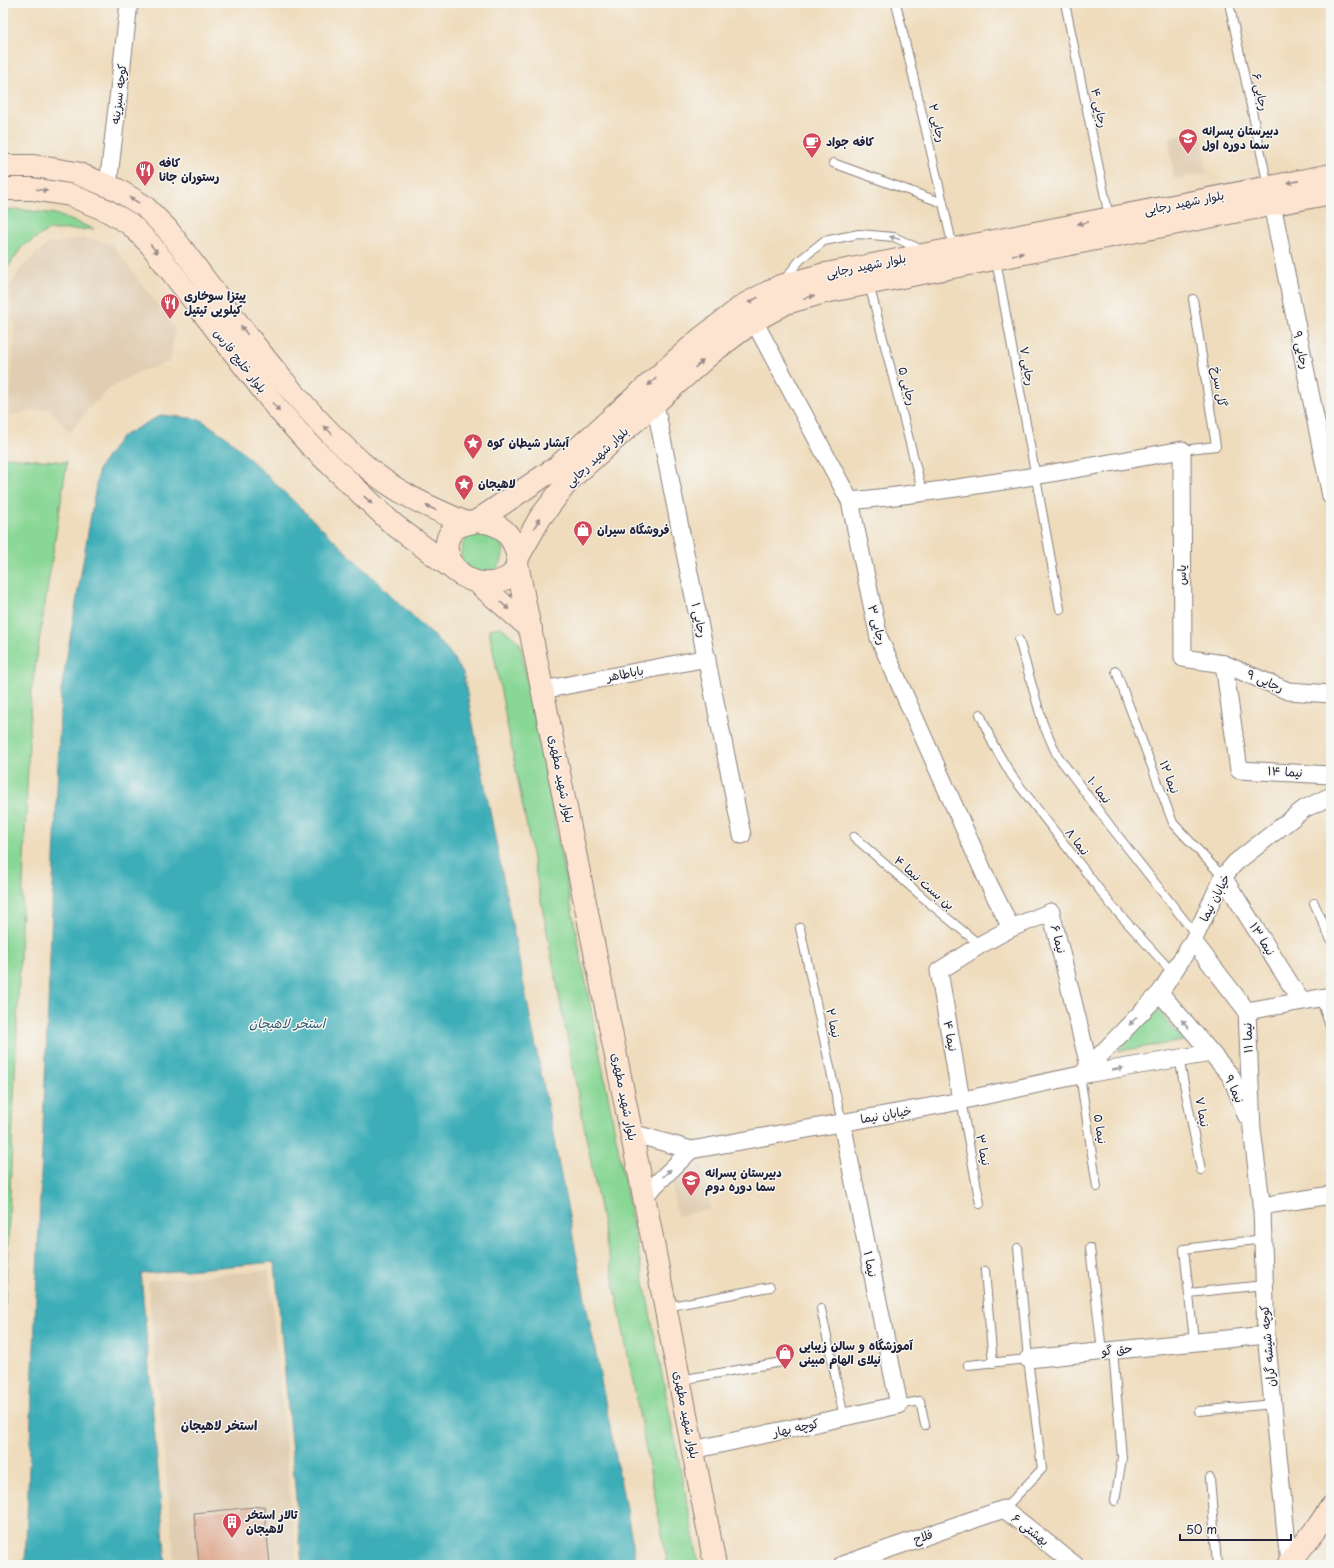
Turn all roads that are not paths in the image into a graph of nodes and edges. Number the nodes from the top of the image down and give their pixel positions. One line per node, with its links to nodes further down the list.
1 (129, 3): 8 (street, کوچه سبزینه)
2 (896, 3): 12 (lane, رجایی ۲)
3 (1065, 3): 13 (lane, رجایی ۴)
4 (1229, 3): 11 (lane, رجایی ۶)
5 (833, 163): 12 (lane)
6 (3, 166): 8 (main road, بلوار خلیج فارس)
7 (1331, 175): 11 (main road, بلوار شهید رجایی, one-way to 11)
8 (108, 186): 27 (main road, بلوار خلیج فارس, one-way to 8)
9 (3, 189): 29 (main road, بلوار خلیج فارس, one-way to 29)
10 (1331, 193): 11 (main road, بلوار شهید رجایی)
11 (1270, 196): 13 (main road, بلوار شهید رجایی); 16 (main road, بلوار شهید رجایی, one-way to 11); 25 (street, رجایی ۹)
12 (944, 203): 15 (lane, رجایی ۲)
13 (1110, 218): 15 (main road, بلوار شهید رجایی, one-way to 15)
14 (930, 253): 15 (main road, بلوار شهید رجایی); 18 (main road, بلوار شهید رجایی); 18 (lane, one-way to 18)
15 (954, 258): 16 (main road, بلوار شهید رجایی); 17 (main road, بلوار شهید رجایی)
16 (995, 259): 23 (lane, رجایی ۷)
17 (869, 284): 20 (main road, بلوار شهید رجایی, one-way to 17); 24 (lane, رجایی ۵)
18 (780, 286): 27 (main road, بلوار شهید رجایی, one-way to 27)
19 (1193, 299): 22 (lane, گل سرخ)
20 (754, 320): 21 (main road, بلوار شهید رجایی, one-way to 20); 26 (street, رجایی ۳)
21 (655, 404): 28 (main road, بلوار شهید رجایی, one-way to 21); 33 (street, رجایی ۱)
22 (1182, 450): 23 (street); 34 (street, یاس)
23 (1035, 477): 24 (street); 30 (lane, رجایی ۷)
24 (923, 494): 26 (street)
25 (1331, 496)
26 (850, 502): 46 (street, رجایی ۳)
27 (472, 522): 28 (main road); 29 (main road)
28 (518, 561): 29 (main road); 31 (main road, بلوار شهید مطهری)
29 (470, 579): 31 (main road, one-way to 31)
30 (1060, 609)
31 (531, 629): 36 (main road, بلوار شهید مطهری)
32 (1019, 640): 47 (lane, نیما ۱۰)
33 (707, 658): 36 (street, باباطاهر); 41 (street, رجایی ۱)
34 (1224, 664): 37 (street, رجایی ۹); 39 (street, نیما ۱۴)
35 (1116, 671): 43 (lane, نیما ۱۲)
36 (543, 690): 63 (main road, بلوار شهید مطهری)
37 (1331, 694)
38 (980, 714): 51 (lane, نیما ۸)
39 (1331, 774)
40 (1331, 796): 43 (street, خیابان نیما)
41 (742, 836)
42 (854, 837): 49 (lane, بن بست نیما ۴)
43 (1223, 877): 47 (street, خیابان نیما); 54 (street, نیما ۱۳)
44 (1314, 903): 48 (lane)
45 (800, 928): 61 (lane, نیما ۲)
46 (1011, 928): 49 (street, نیما ۶); 59 (street, نیما ۶)
47 (1195, 938): 51 (street, خیابان نیما); 55 (street, نیما ۱۱)
48 (1331, 940)
49 (980, 945): 50 (street, نیما ۶)
50 (939, 972): 60 (street, نیما ۴)
51 (1172, 972): 52 (street, خیابان نیما)
52 (1160, 993): 57 (street, نیما ۹, one-way to 52); 59 (street, خیابان نیما, one-way to 59)
53 (1325, 997): 54 (street); 56 (lane)
54 (1301, 1001): 55 (street)
55 (1247, 1011): 62 (street, نیما ۱۱)
56 (1331, 1029)
57 (1211, 1053): 58 (street, خیابان نیما); 62 (street, نیما ۹)
58 (1179, 1058): 59 (street, خیابان نیما, one-way to 58); 65 (lane, نیما ۷)
59 (1084, 1071): 60 (street, خیابان نیما); 66 (lane, نیما ۵)
60 (961, 1100): 61 (street, خیابان نیما); 69 (lane, نیما ۳)
61 (842, 1123): 64 (street, خیابان نیما); 89 (street, نیما ۱)
62 (1252, 1128): 70 (street, کوچه شیشه گران)
63 (632, 1133): 64 (street, خیابان نیما); 68 (main road, بلوار شهید مطهری)
64 (691, 1150): 68 (street, one-way to 64)
65 (1201, 1170)
66 (1096, 1187)
67 (1331, 1195): 70 (street)
68 (644, 1196): 78 (main road, بلوار شهید مطهری)
69 (980, 1204)
70 (1261, 1206): 71 (street, کوچه شیشه گران)
71 (1263, 1239): 75 (street, کوچه شیشه گران); 77 (lane)
72 (1018, 1248): 83 (lane)
73 (1090, 1248): 82 (lane)
74 (985, 1271): 85 (lane)
75 (1264, 1285): 77 (lane); 80 (street, کوچه شیشه گران)
76 (770, 1287): 78 (lane)
77 (1188, 1293): 81 (lane)
78 (665, 1308): 87 (main road, بلوار شهید مطهری)
79 (821, 1309): 91 (lane)
80 (1266, 1334): 81 (street, حق گو); 88 (street, کوچه شیشه گران)
81 (1194, 1341): 82 (street, حق گو)
82 (1107, 1351): 83 (street, حق گو); 95 (lane)
83 (1028, 1359): 85 (lane, حق گو); 97 (lane)
84 (782, 1362): 87 (lane)
85 (993, 1362): 86 (lane, حق گو)
86 (968, 1365)
87 (679, 1380): 93 (main road, بلوار شهید مطهری)
88 (1273, 1404): 90 (lane); 102 (street, کوچه شیشه گران)
89 (899, 1405): 91 (street, کوچه بهار); 92 (lane)
90 (1200, 1411)
91 (844, 1417): 93 (street, کوچه بهار)
92 (925, 1425)
93 (693, 1450): 98 (main road, بلوار شهید مطهری)
94 (1210, 1478): 101 (lane)
95 (1116, 1501)
96 (1331, 1507): 102 (main road)
97 (1004, 1509): 99 (street, فلاح); 100 (street, بهشتی ۶)
98 (715, 1565)
99 (842, 1565)
100 (1075, 1565)
101 (1217, 1565)
102 (1293, 1565)

